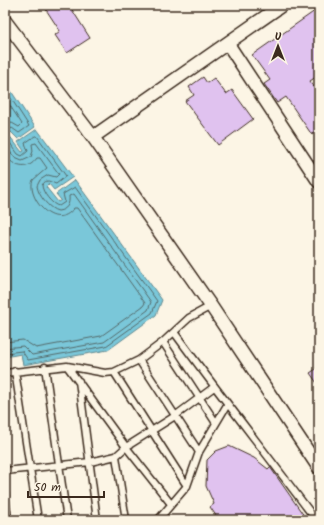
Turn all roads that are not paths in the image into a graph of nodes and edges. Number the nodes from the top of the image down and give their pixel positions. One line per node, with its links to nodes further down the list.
1 (282, 5): 3 (street)
2 (5, 21): 4 (street)
3 (228, 44): 4 (street); 5 (street)
4 (93, 137): 6 (street)
5 (319, 182)
6 (211, 306): 7 (lane); 27 (street)
7 (174, 332): 8 (lane); 16 (lane)
8 (163, 342): 9 (lane); 17 (lane)
9 (139, 360): 13 (lane); 19 (lane)
10 (67, 366): 11 (lane); 13 (lane); 15 (lane)
11 (44, 367): 12 (lane); 26 (lane)
12 (16, 371): 14 (lane); 28 (lane)
13 (114, 372): 21 (lane)
14 (5, 373)
15 (78, 380): 22 (lane); 25 (lane)
16 (214, 387): 17 (lane); 18 (lane)
17 (199, 397): 19 (lane); 20 (lane)
18 (227, 405): 20 (lane); 39 (lane)
19 (175, 416): 21 (lane); 23 (lane)
20 (216, 423): 23 (lane)
21 (150, 431): 22 (lane); 30 (lane)
22 (126, 447): 24 (lane); 32 (lane)
23 (199, 452): 30 (lane)
24 (116, 456): 25 (lane); 37 (lane)
25 (90, 462): 26 (lane); 36 (lane)
26 (60, 466): 28 (lane); 35 (lane)
27 (319, 468)
28 (31, 469): 29 (lane); 34 (lane)
29 (5, 472)
30 (187, 486): 32 (lane)
31 (5, 494): 33 (lane)
32 (171, 504): 38 (lane)
33 (8, 520)
34 (38, 520)
35 (67, 520)
36 (97, 520)
37 (126, 520)
38 (158, 520)
39 (316, 520)

